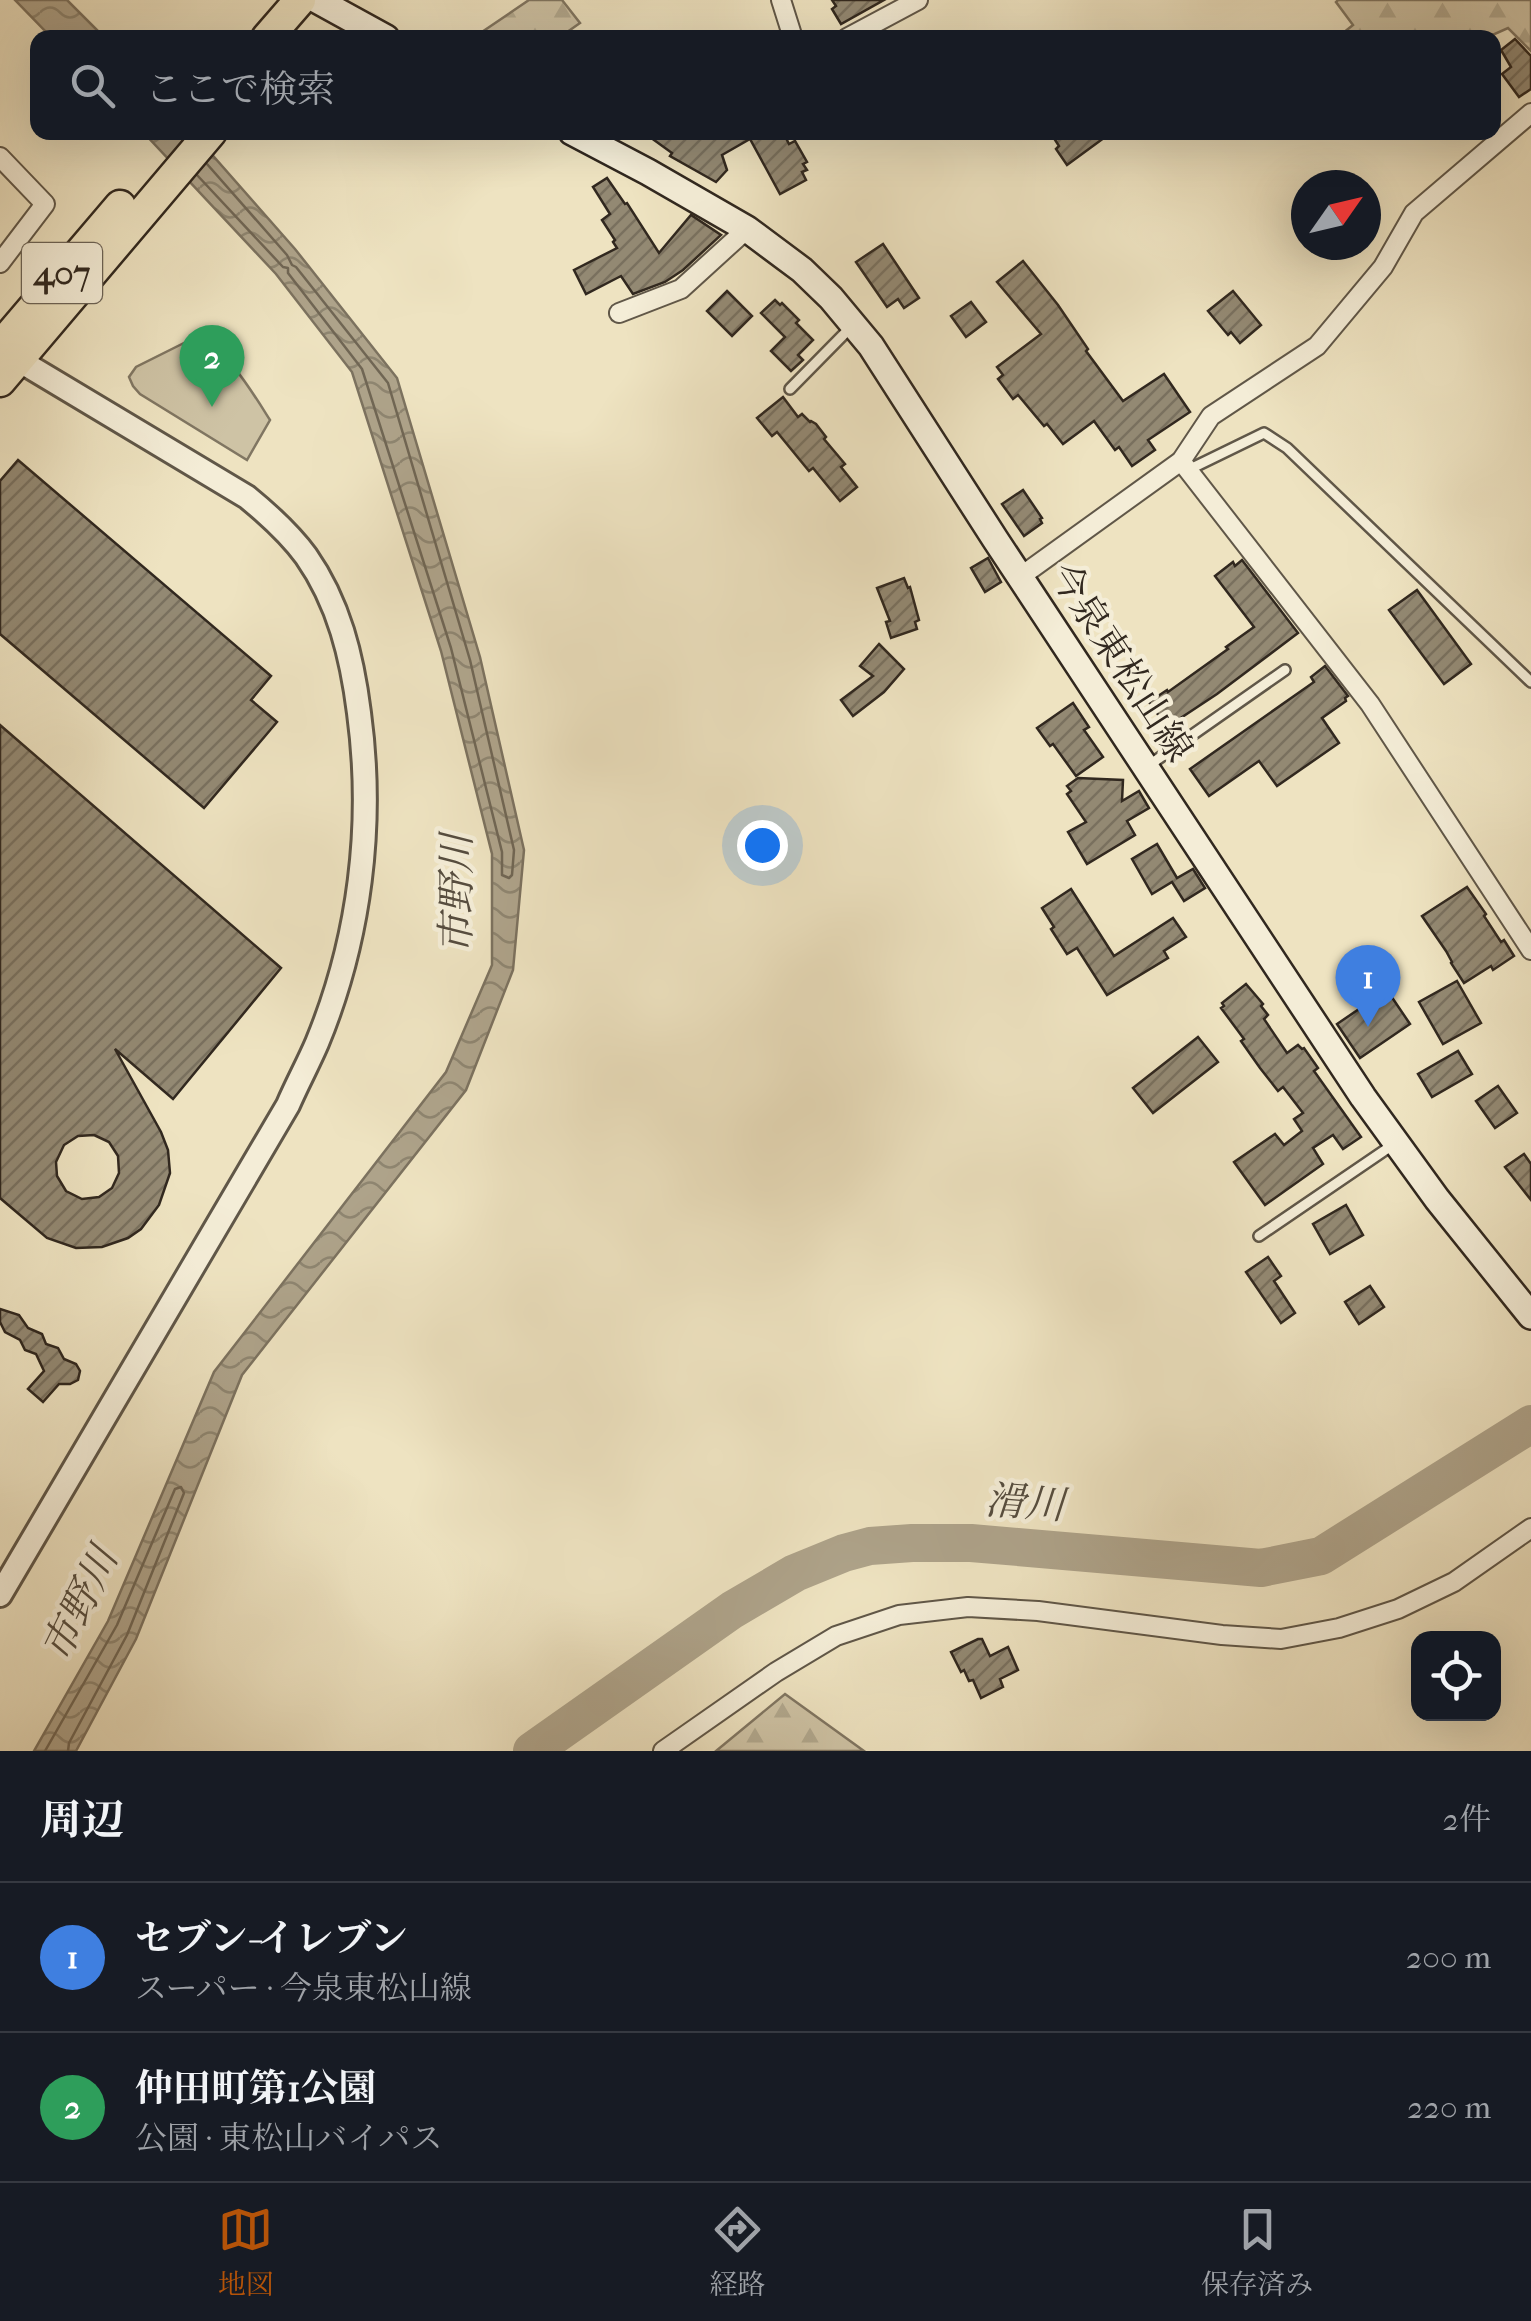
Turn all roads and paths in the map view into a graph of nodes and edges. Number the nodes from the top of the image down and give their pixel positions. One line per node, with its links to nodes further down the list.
1 (781, 0): 7 (street)
2 (918, 0): 8 (street)
3 (316, 1): 4 (highway); 5 (highway); 6 (main road)
4 (278, 30)
5 (299, 30)
6 (371, 30)
7 (791, 30)
8 (862, 30)
9 (1531, 113): 10 (street)
10 (1501, 139)
11 (179, 140): 16 (highway, 407)
12 (203, 140): 16 (highway, 407)
13 (588, 140): 17 (main road, 今泉東松山線)
14 (1499, 140): 23 (street)
15 (0, 157): 18 (street)
16 (133, 207): 21 (highway, 407)
17 (748, 229): 19 (street); 20 (main road, 今泉東松山線)
18 (0, 264)
19 (620, 314)
20 (854, 324): 22 (lane); 24 (main road, 今泉東松山線)
21 (5, 359): 33 (street)
22 (790, 389)
23 (1185, 466): 24 (street); 26 (lane); 28 (street)
24 (1020, 577): 27 (main road, 今泉東松山線)
25 (1285, 670): 27 (lane)
26 (1531, 682)
27 (1146, 768): 29 (main road, 今泉東松山線)
28 (1531, 950)
29 (1396, 1142): 30 (lane); 31 (main road, 今泉東松山線)
30 (1258, 1236)
31 (1531, 1316)
32 (1531, 1528): 34 (street)
33 (0, 1595)
34 (663, 1751)

